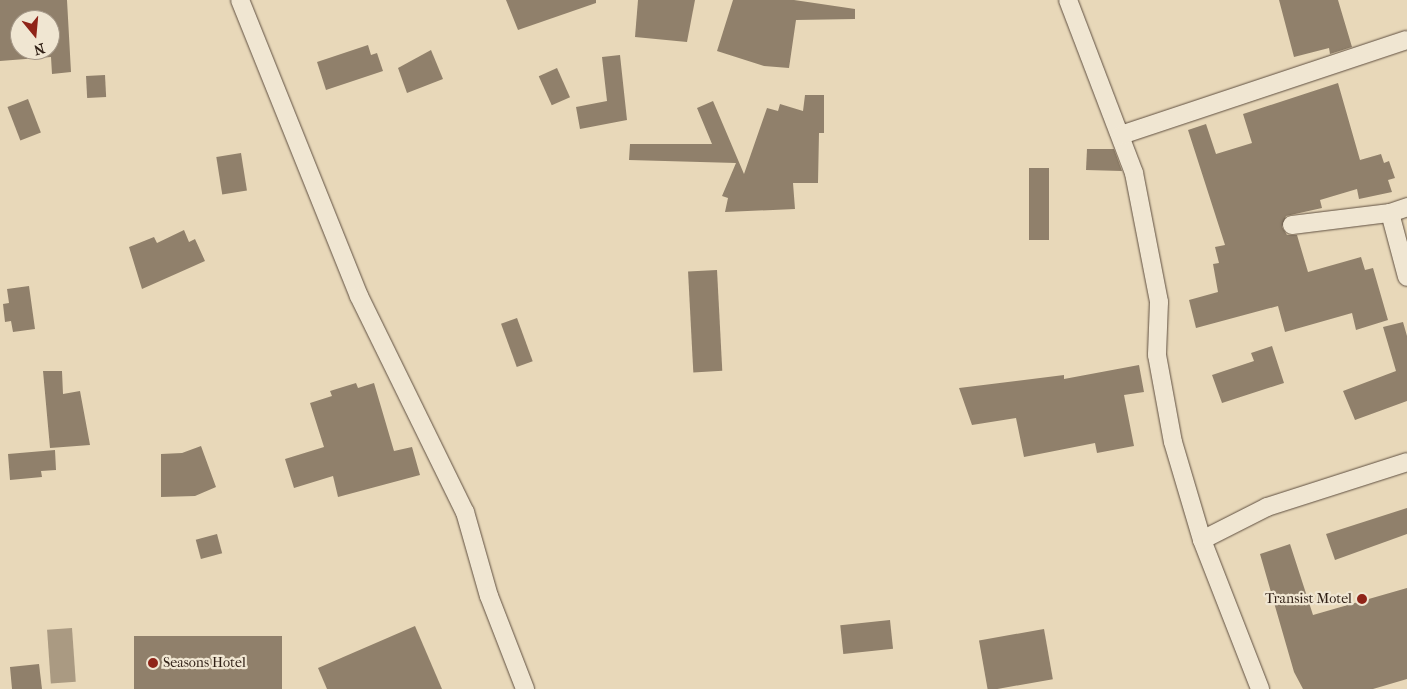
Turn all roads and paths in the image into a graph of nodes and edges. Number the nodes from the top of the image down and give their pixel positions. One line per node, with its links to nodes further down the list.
1 (240, 0): 11 (street)
2 (1068, 0): 4 (street)
3 (1407, 40): 4 (street)
4 (1122, 135): 10 (street)
5 (1407, 207): 6 (street)
6 (1390, 213): 7 (street); 8 (street)
7 (1292, 225)
8 (1407, 277)
9 (1407, 462): 10 (street)
10 (1202, 540): 12 (street)
11 (525, 689)
12 (1260, 689)

